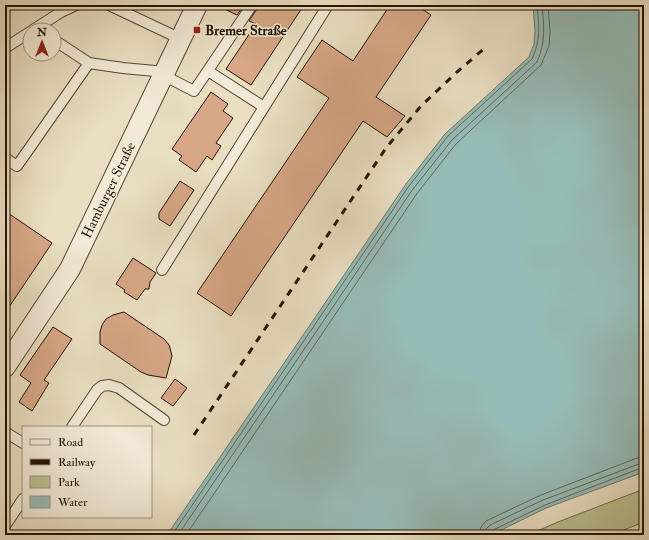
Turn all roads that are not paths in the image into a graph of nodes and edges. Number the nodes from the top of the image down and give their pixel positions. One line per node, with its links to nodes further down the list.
1 (76, 5): 6 (lane)
2 (109, 5): 8 (lane)
3 (197, 5): 8 (street, Hamburger Straße)
4 (252, 5): 12 (lane)
5 (328, 5): 14 (lane)
6 (46, 22)
7 (22, 37): 10 (lane)
8 (181, 39): 13 (street, Hamburger Straße)
9 (62, 45): 11 (lane)
10 (5, 48)
11 (89, 63): 13 (lane); 15 (lane)
12 (208, 71): 13 (lane); 14 (lane)
13 (163, 75): 17 (street, Hamburger Straße)
14 (264, 107): 16 (lane)
15 (5, 158)
16 (162, 270)
17 (5, 367)
18 (164, 420): 19 (lane)
19 (73, 426)
20 (5, 432): 21 (lane)
21 (22, 442)
22 (22, 500): 23 (lane)
23 (5, 526)

